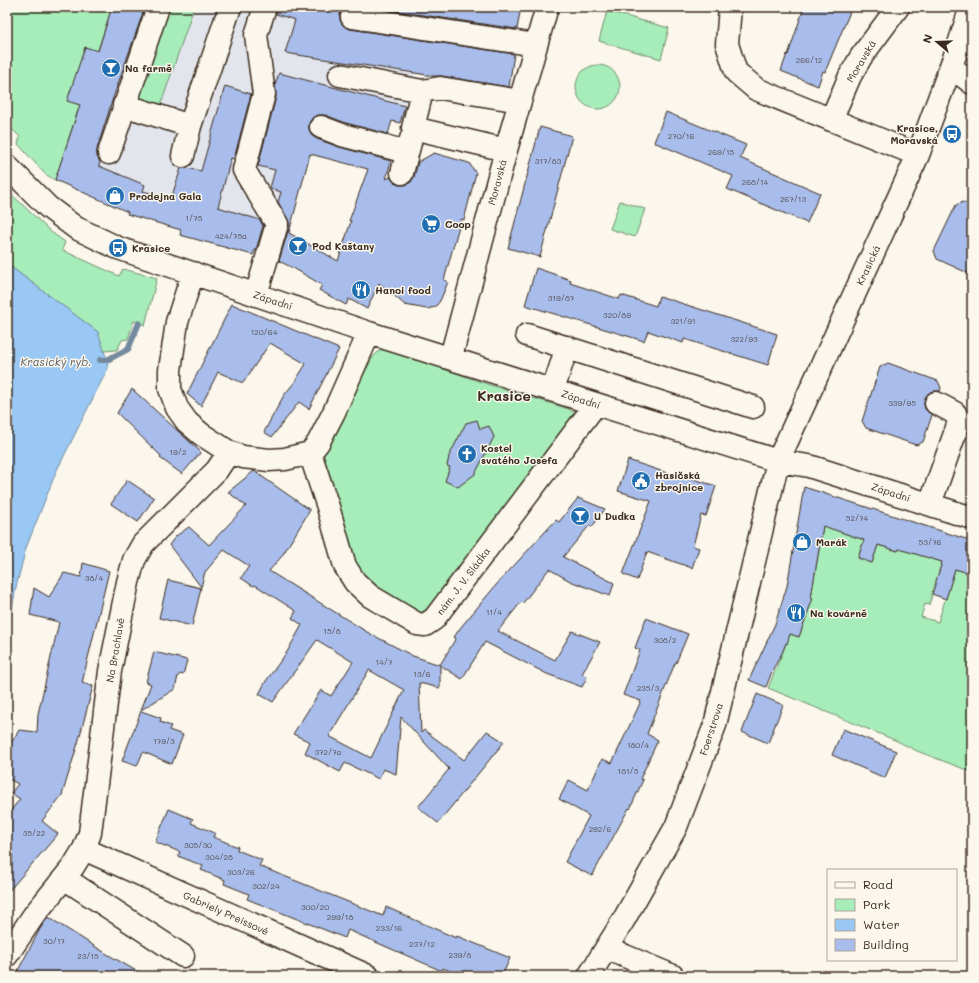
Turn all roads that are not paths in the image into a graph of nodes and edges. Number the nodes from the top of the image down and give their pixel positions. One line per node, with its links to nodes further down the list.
1 (158, 7): 15 (street)
2 (230, 7): 17 (street)
3 (265, 7): 28 (street)
4 (547, 7): 9 (street, Moravská)
5 (730, 7): 16 (street)
6 (898, 7): 16 (street, Moravská)
7 (971, 7): 10 (street, Krasická)
8 (352, 17): 9 (street)
9 (536, 45): 14 (street, Moravská)
10 (951, 67): 12 (street); 23 (street, Krasická)
11 (340, 75): 13 (street)
12 (972, 83)
13 (422, 91): 14 (street); 19 (street)
14 (520, 100): 20 (street, Moravská)
15 (124, 105): 17 (street); 22 (street)
16 (831, 120): 23 (street)
17 (190, 126): 24 (street)
18 (321, 127): 21 (street)
19 (413, 128): 20 (street); 21 (street)
20 (506, 150): 32 (street, Moravská)
21 (407, 152): 26 (street)
22 (109, 153)
23 (918, 155): 40 (street, Krasická)
24 (183, 156)
25 (7, 166): 27 (street, Západní)
26 (402, 173)
27 (193, 274): 28 (street, Západní); 38 (street)
28 (256, 295): 29 (street, Západní)
29 (370, 332): 32 (street, Západní); 39 (street)
30 (527, 335): 31 (street)
31 (567, 347): 33 (street); 36 (street)
32 (452, 357): 33 (street, Západní)
33 (553, 390): 35 (street, Západní)
34 (936, 403): 37 (street)
35 (596, 404): 39 (street, nám. J. V. Sládka); 40 (street, Západní)
36 (753, 407)
37 (963, 438): 41 (street)
38 (229, 452): 39 (street); 43 (street, Na Brachlavě)
39 (310, 453)
40 (778, 461): 41 (street, Západní); 45 (street, Foerstrova)
41 (930, 504): 42 (street, Západní)
42 (972, 518)
43 (84, 849): 44 (street, Na Brachlavě); 48 (street, Gabriely Preissové)
44 (64, 878): 46 (street, Na Brachlavě); 47 (street)
45 (607, 947): 49 (street, Foerstrova); 50 (street)
46 (7, 955)
47 (183, 956)
48 (368, 976)
49 (589, 976)
50 (673, 976)

